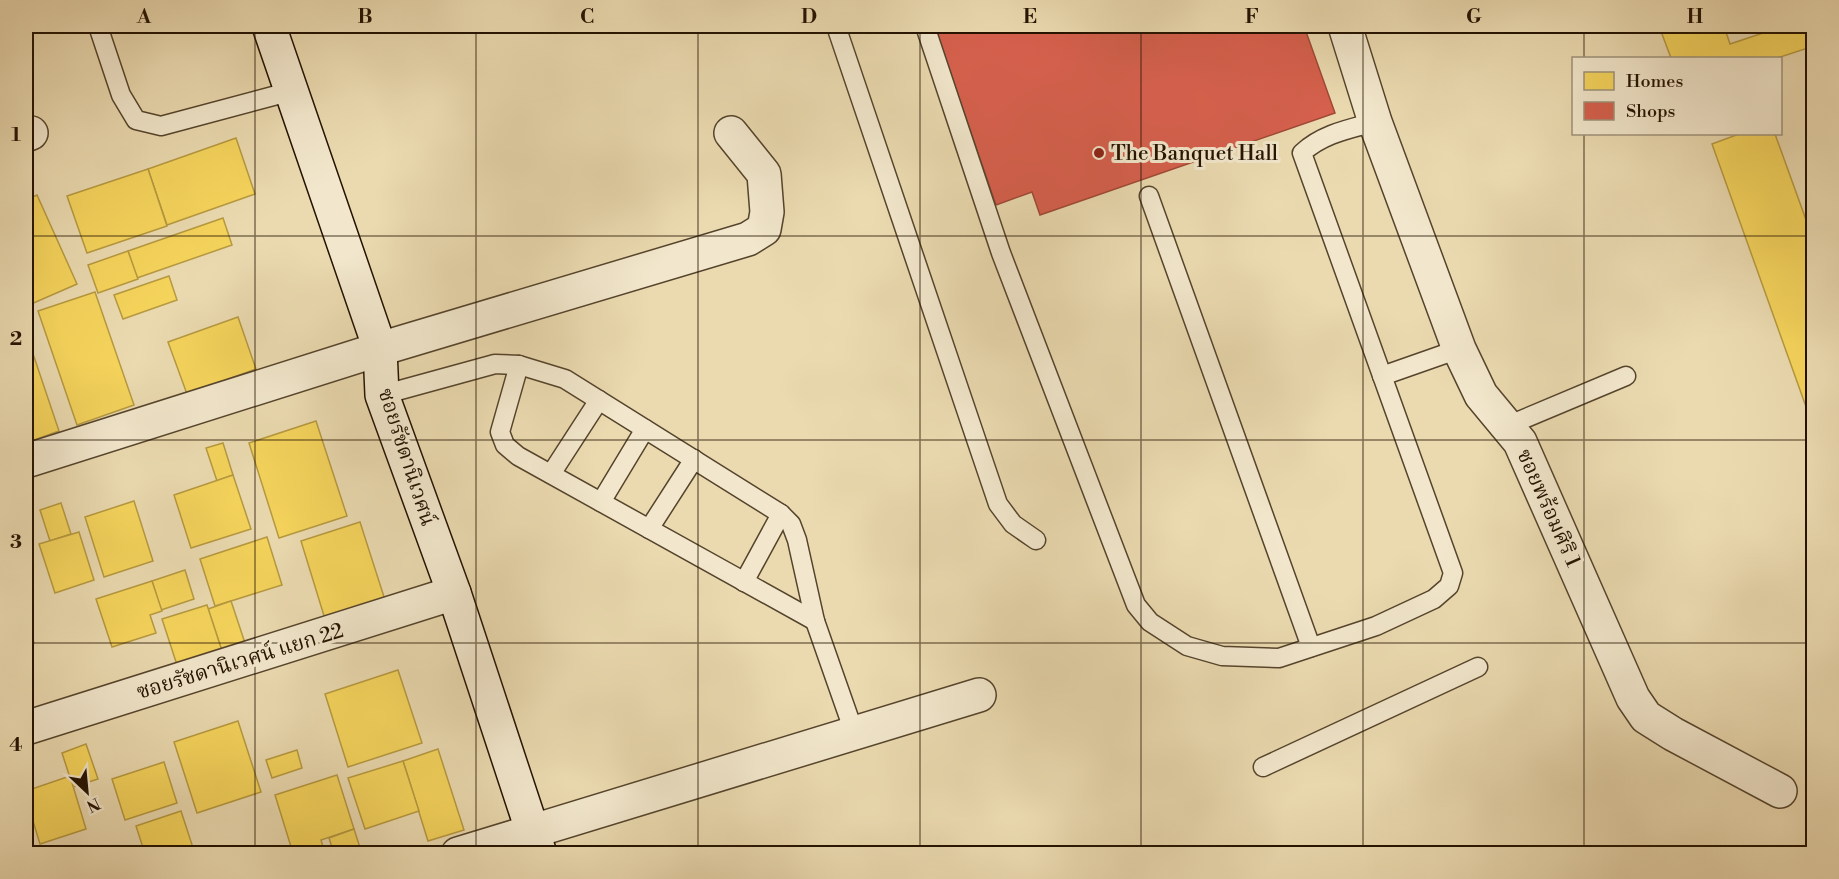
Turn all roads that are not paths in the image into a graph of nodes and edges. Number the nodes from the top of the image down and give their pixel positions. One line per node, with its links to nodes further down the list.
1 (98, 26): 6 (lane)
2 (269, 26): 6 (street, ซอยรัชดานิเวศน์)
3 (836, 26): 25 (lane)
4 (925, 26): 29 (lane)
5 (1345, 26): 7 (street, ซอยพร้อมศิริ 1)
6 (292, 91): 10 (street, ซอยรัชดานิเวศน์)
7 (1375, 122): 11 (street, ซอยพร้อมศิริ 1); 13 (lane)
8 (731, 133): 10 (street)
9 (1149, 196): 29 (lane)
10 (380, 349): 15 (street, ซอยรัชดานิเวศน์); 20 (street)
11 (1459, 349): 13 (lane); 17 (street, ซอยพร้อมศิริ 1)
12 (519, 365): 15 (lane); 16 (lane); 21 (lane)
13 (1382, 376): 29 (lane)
14 (1626, 376): 17 (lane)
15 (382, 395): 27 (street, ซอยรัชดานิเวศน์)
16 (599, 400): 18 (lane); 21 (lane)
17 (1507, 426): 35 (street, ซอยพร้อมศิริ 1)
18 (645, 429): 19 (lane); 22 (lane)
19 (694, 459): 23 (lane); 24 (lane)
20 (26, 460)
21 (551, 474): 22 (lane)
22 (602, 502): 24 (lane)
23 (781, 514): 26 (lane); 28 (lane)
24 (649, 529): 26 (lane)
25 (1036, 540)
26 (744, 582): 28 (lane)
27 (454, 593): 32 (street, ซอยรัชดานิเวศน์ แยก 22); 36 (street, ซอยรัชดานิเวศน์)
28 (815, 621): 33 (lane)
29 (1311, 647)
30 (1478, 667): 34 (lane)
31 (979, 695): 33 (street)
32 (26, 728)
33 (854, 732): 36 (street)
34 (1263, 767)
35 (1780, 791)
36 (537, 841): 37 (street)
37 (458, 854)

